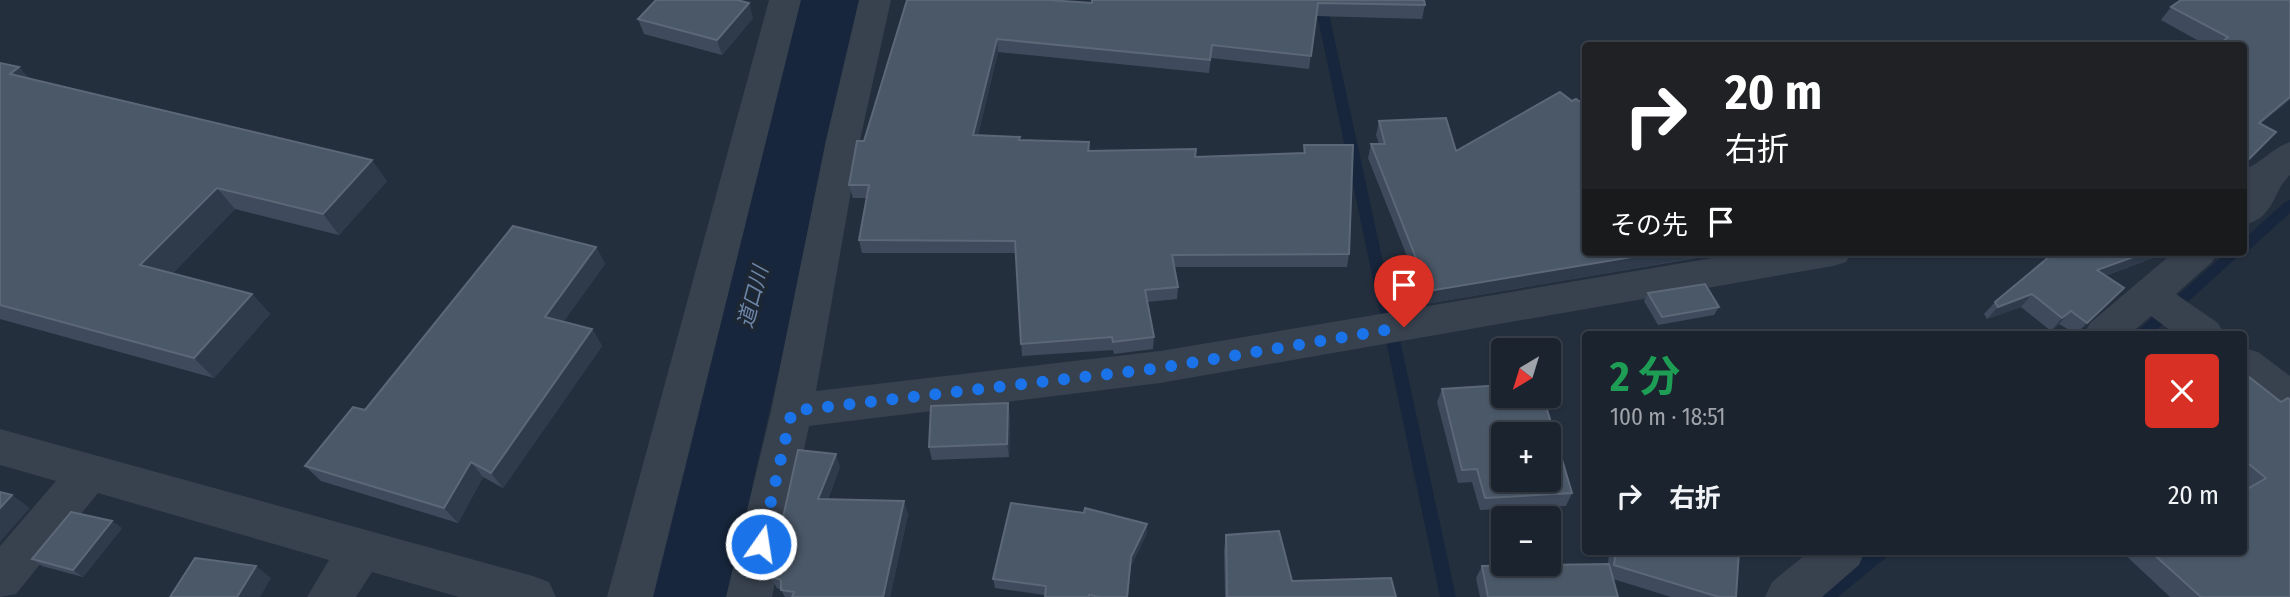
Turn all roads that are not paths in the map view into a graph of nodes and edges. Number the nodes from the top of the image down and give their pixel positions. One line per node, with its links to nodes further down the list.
1 (785, 0): 19 (street)
2 (875, 0): 11 (street)
3 (2268, 170): 4 (street)
4 (2247, 209)
5 (1810, 256): 11 (street)
6 (2197, 256): 7 (street)
7 (2175, 313): 8 (street)
8 (2115, 331)
9 (2247, 366): 10 (street)
10 (2290, 399)
11 (792, 411): 20 (street)
12 (0, 447): 13 (street)
13 (90, 472): 14 (street); 16 (street)
14 (362, 549): 17 (street); 18 (street)
15 (1838, 555): 21 (street)
16 (0, 579)
17 (330, 597)
18 (533, 597)
19 (630, 597)
20 (749, 597)
21 (1788, 597)

